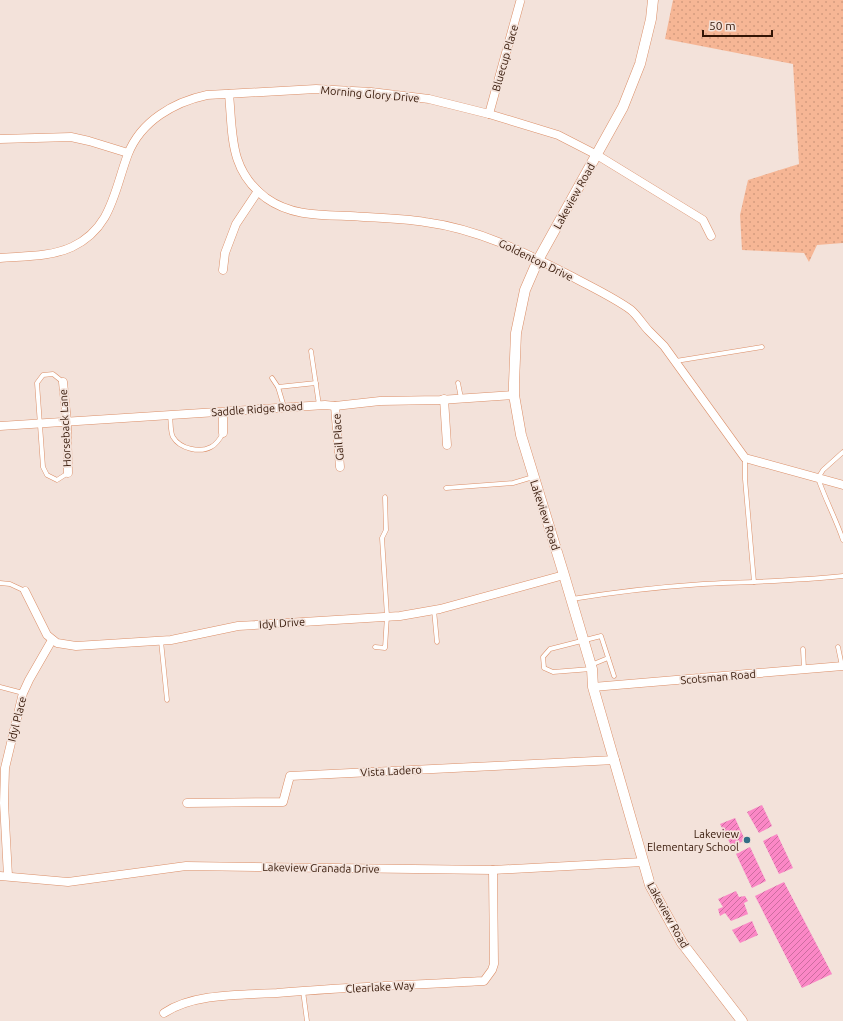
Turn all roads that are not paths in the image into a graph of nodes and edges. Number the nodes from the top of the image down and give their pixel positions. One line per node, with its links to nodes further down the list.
1 (653, 0): 7 (street, Lakeview Road)
2 (520, 2): 4 (street, Bluecup Place)
3 (229, 94): 4 (street, Morning Glory Drive); 6 (street, Morning Glory Drive); 8 (street, Goldentop Drive)
4 (489, 114): 7 (street, Morning Glory Drive)
5 (0, 139): 6 (street)
6 (128, 153): 10 (street, Morning Glory Drive)
7 (597, 155): 9 (street, Morning Glory Drive); 11 (street, Lakeview Road)
8 (258, 191): 11 (street, Goldentop Drive); 12 (street)
9 (711, 236)
10 (0, 258)
11 (538, 260): 15 (street, Goldentop Drive); 21 (street, Lakeview Road)
12 (223, 270)
13 (762, 347): 15 (lane)
14 (311, 352): 18 (lane)
15 (676, 361): 35 (street, Goldentop Drive)
16 (272, 378): 20 (lane)
17 (63, 382): 29 (street, Horseback Lane); 30 (lane)
18 (316, 383): 20 (lane); 24 (lane)
19 (458, 383): 22 (lane)
20 (278, 387): 26 (lane)
21 (514, 395): 22 (street, Saddle Ridge Road); 38 (street, Lakeview Road)
22 (461, 398): 23 (street, Saddle Ridge Road)
23 (444, 399): 25 (street, Saddle Ridge Road); 33 (street)
24 (319, 405): 25 (street, Saddle Ridge Road); 26 (street, Saddle Ridge Road)
25 (335, 406): 36 (street, Gail Place)
26 (284, 407): 27 (street, Saddle Ridge Road)
27 (223, 412): 28 (street, Saddle Ridge Road); 32 (street)
28 (170, 415): 29 (street, Saddle Ridge Road); 32 (lane)
29 (67, 422): 30 (street, Saddle Ridge Road); 37 (street, Horseback Lane)
30 (40, 424): 31 (street, Saddle Ridge Road); 37 (lane)
31 (0, 426)
32 (223, 433)
33 (447, 445)
34 (843, 452): 39 (lane)
35 (745, 458): 39 (street); 46 (lane)
36 (340, 467)
37 (68, 473)
38 (533, 477): 41 (lane); 44 (street, Lakeview Road)
39 (818, 478): 40 (street); 43 (lane)
40 (843, 485)
41 (446, 488)
42 (385, 497): 51 (lane)
43 (843, 540)
44 (564, 575): 49 (street, Lakeview Road); 50 (street, Idyl Drive)
45 (843, 576): 46 (lane)
46 (754, 582): 49 (lane)
47 (0, 583): 48 (lane)
48 (25, 591): 52 (street)
49 (571, 599): 53 (street, Lakeview Road)
50 (434, 610): 51 (street, Idyl Drive); 55 (lane)
51 (387, 616): 54 (street, Idyl Drive); 57 (lane)
52 (52, 640): 54 (street, Idyl Drive); 66 (street, Idyl Place)
53 (583, 640): 59 (lane); 60 (street, Lakeview Road); 60 (lane)
54 (161, 641): 67 (lane)
55 (437, 642)
56 (838, 647): 61 (lane)
57 (375, 648)
58 (803, 649): 62 (lane)
59 (608, 658): 60 (lane); 63 (lane)
60 (591, 667): 64 (street, Lakeview Road)
61 (842, 667): 62 (street, Scotsman Road)
62 (804, 670): 64 (street, Scotsman Road)
63 (614, 676)
64 (593, 687): 68 (street, Lakeview Road)
65 (0, 688): 66 (lane)
66 (23, 693): 72 (street, Idyl Place)
67 (167, 700)
68 (615, 760): 69 (street, Vista Ladero); 70 (street, Lakeview Road)
69 (187, 803)
70 (643, 862): 71 (street, Lakeview Granada Drive); 76 (street, Lakeview Road)
71 (493, 870): 72 (street, Lakeview Granada Drive); 73 (street, Clearlake Way)
72 (4, 876)
73 (303, 991): 74 (street, Clearlake Way); 75 (lane)
74 (164, 1014)
75 (307, 1021)
76 (742, 1021)

